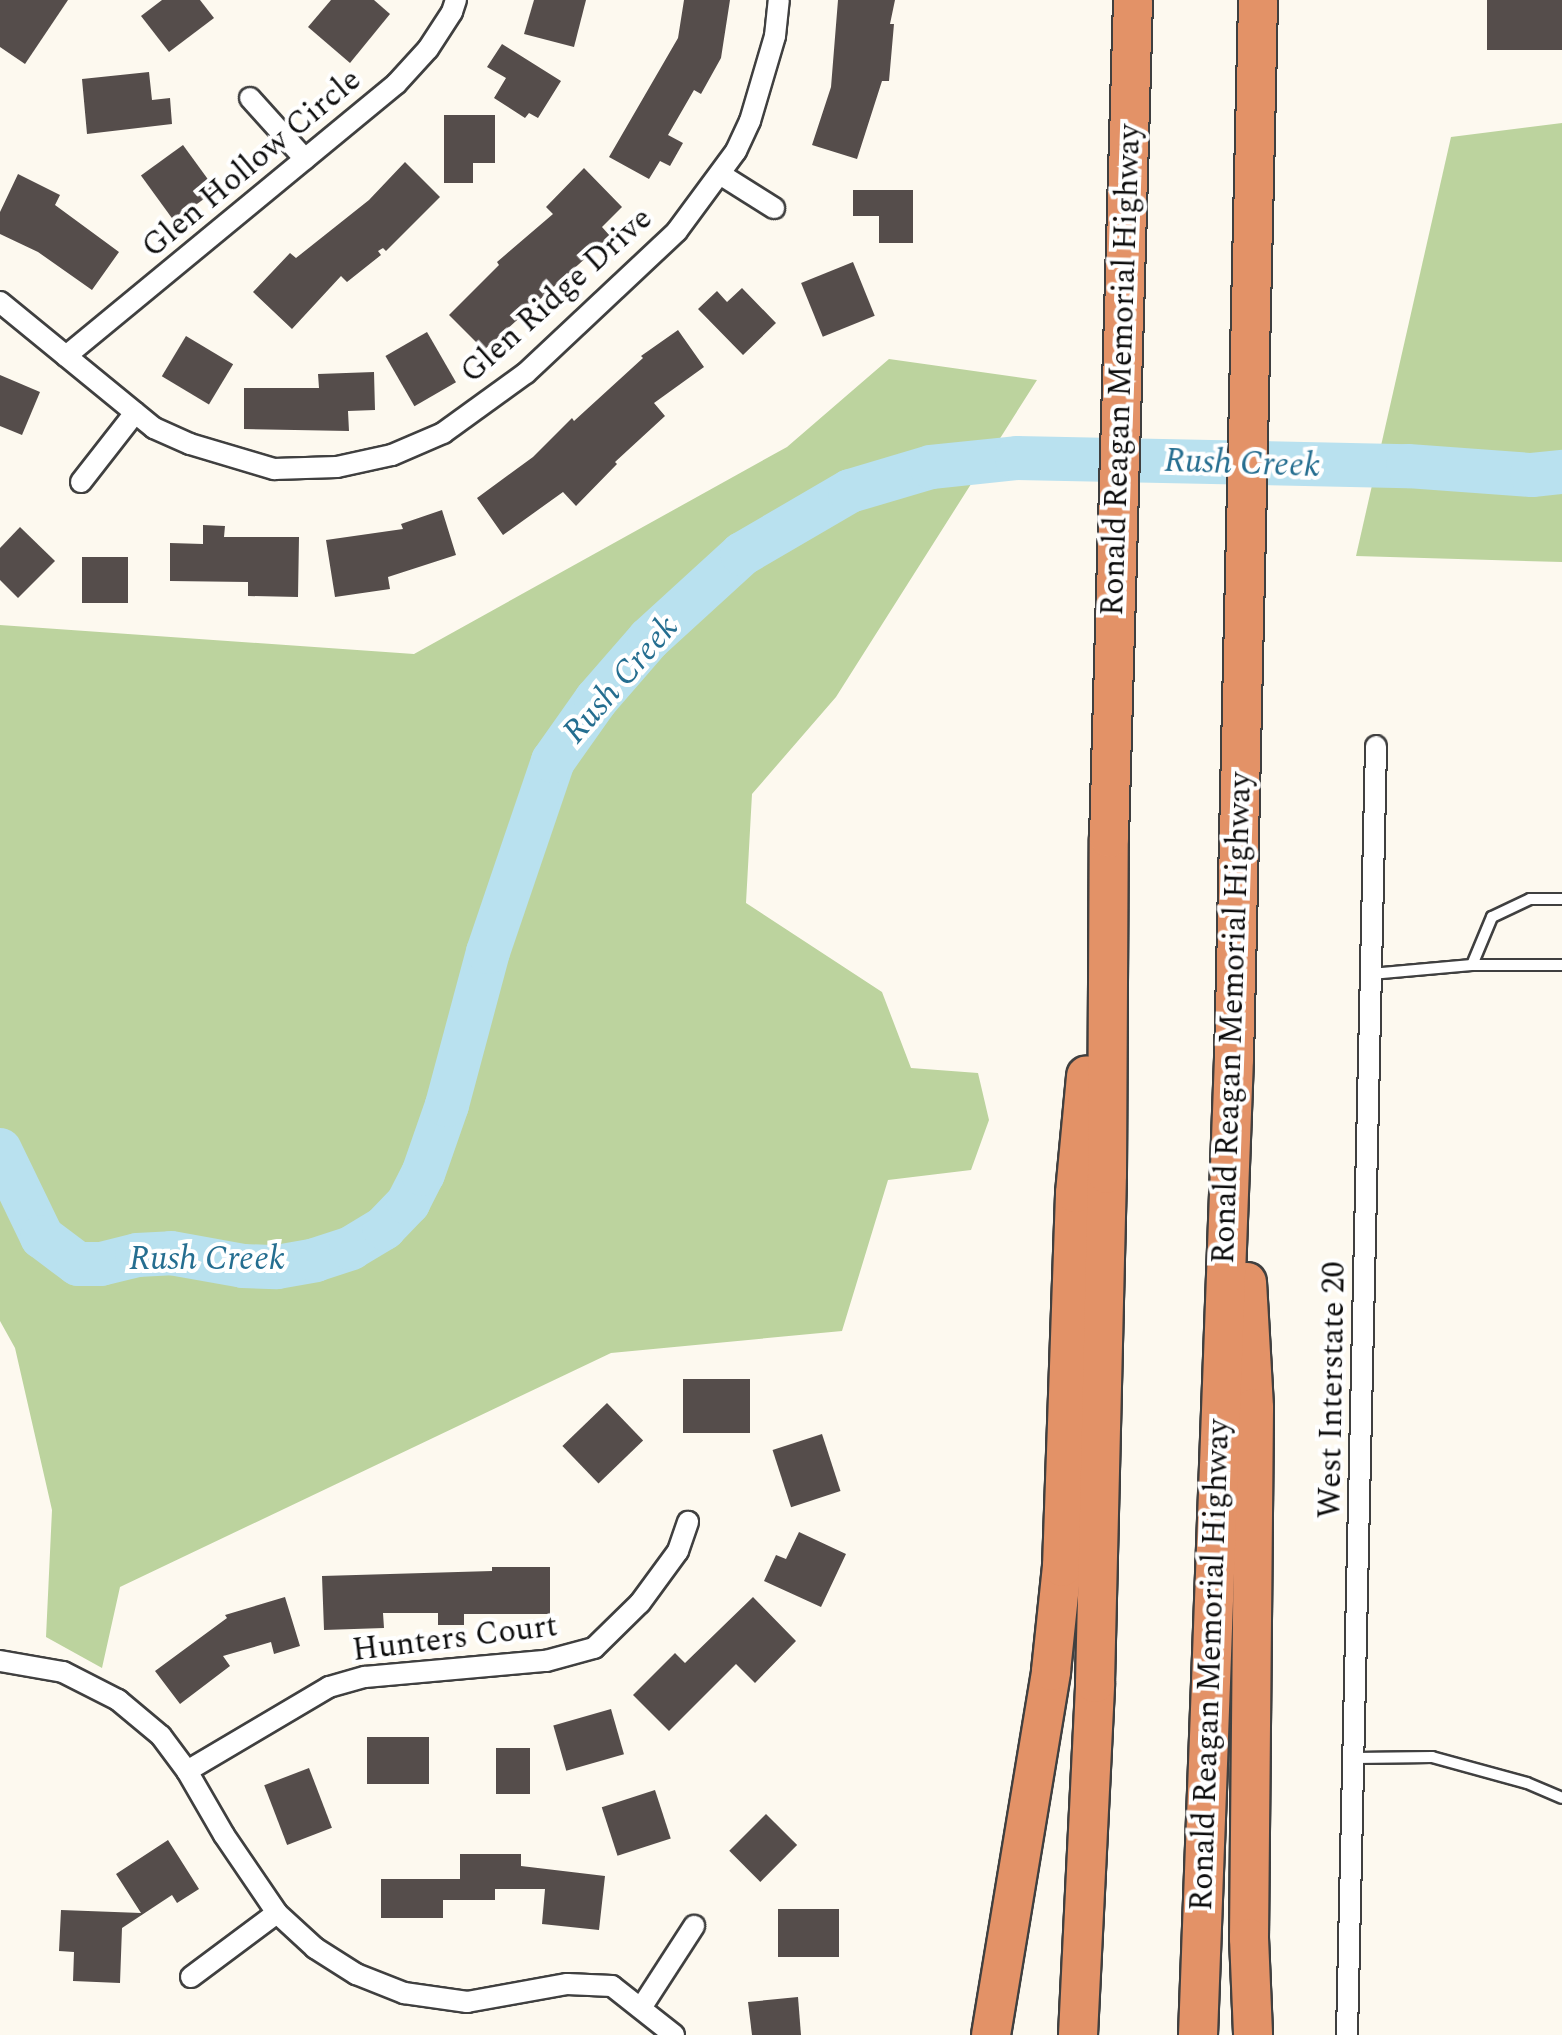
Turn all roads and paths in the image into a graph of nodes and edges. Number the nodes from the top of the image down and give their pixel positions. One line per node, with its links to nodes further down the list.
1 (456, 0): 9 (street, Glen Hollow Circle)
2 (779, 0): 10 (street, Glen Ridge Drive)
3 (1114, 0): 12 (highway)
4 (1133, 0): 12 (highway, Ronald Reagan Memorial Highway)
5 (1258, 0): 8 (highway, Ronald Reagan Memorial Highway)
6 (1269, 0): 8 (highway)
7 (250, 98): 9 (street)
8 (1257, 114): 23 (highway, Ronald Reagan Memorial Highway)
9 (305, 159): 14 (street, Glen Hollow Circle)
10 (720, 174): 11 (street); 15 (street, Glen Ridge Drive)
11 (774, 208)
12 (1126, 229): 18 (highway, Ronald Reagan Memorial Highway)
13 (0, 302): 14 (street, Glen Ridge Drive)
14 (66, 356): 15 (street, Glen Ridge Drive)
15 (135, 413): 16 (street)
16 (81, 482)
17 (1376, 746): 22 (street, West Interstate 20)
18 (1109, 838): 34 (highway); 35 (highway, Ronald Reagan Memorial Highway)
19 (1562, 899): 20 (lane)
20 (1472, 965): 21 (lane); 22 (lane)
21 (1562, 965)
22 (1371, 974): 26 (street, West Interstate 20)
23 (1234, 1059): 36 (highway, Ronald Reagan Memorial Highway); 37 (highway)
24 (688, 1522): 27 (street, Hunters Court)
25 (0, 1661): 27 (street)
26 (1356, 1758): 28 (lane); 38 (street, West Interstate 20)
27 (187, 1771): 29 (street)
28 (1562, 1798)
29 (277, 1913): 31 (street); 32 (street)
30 (694, 1926): 32 (street)
31 (191, 1977)
32 (641, 2008): 33 (street)
33 (674, 2035)
34 (991, 2035)
35 (1078, 2035)
36 (1198, 2035)
37 (1253, 2035)
38 (1347, 2035)

